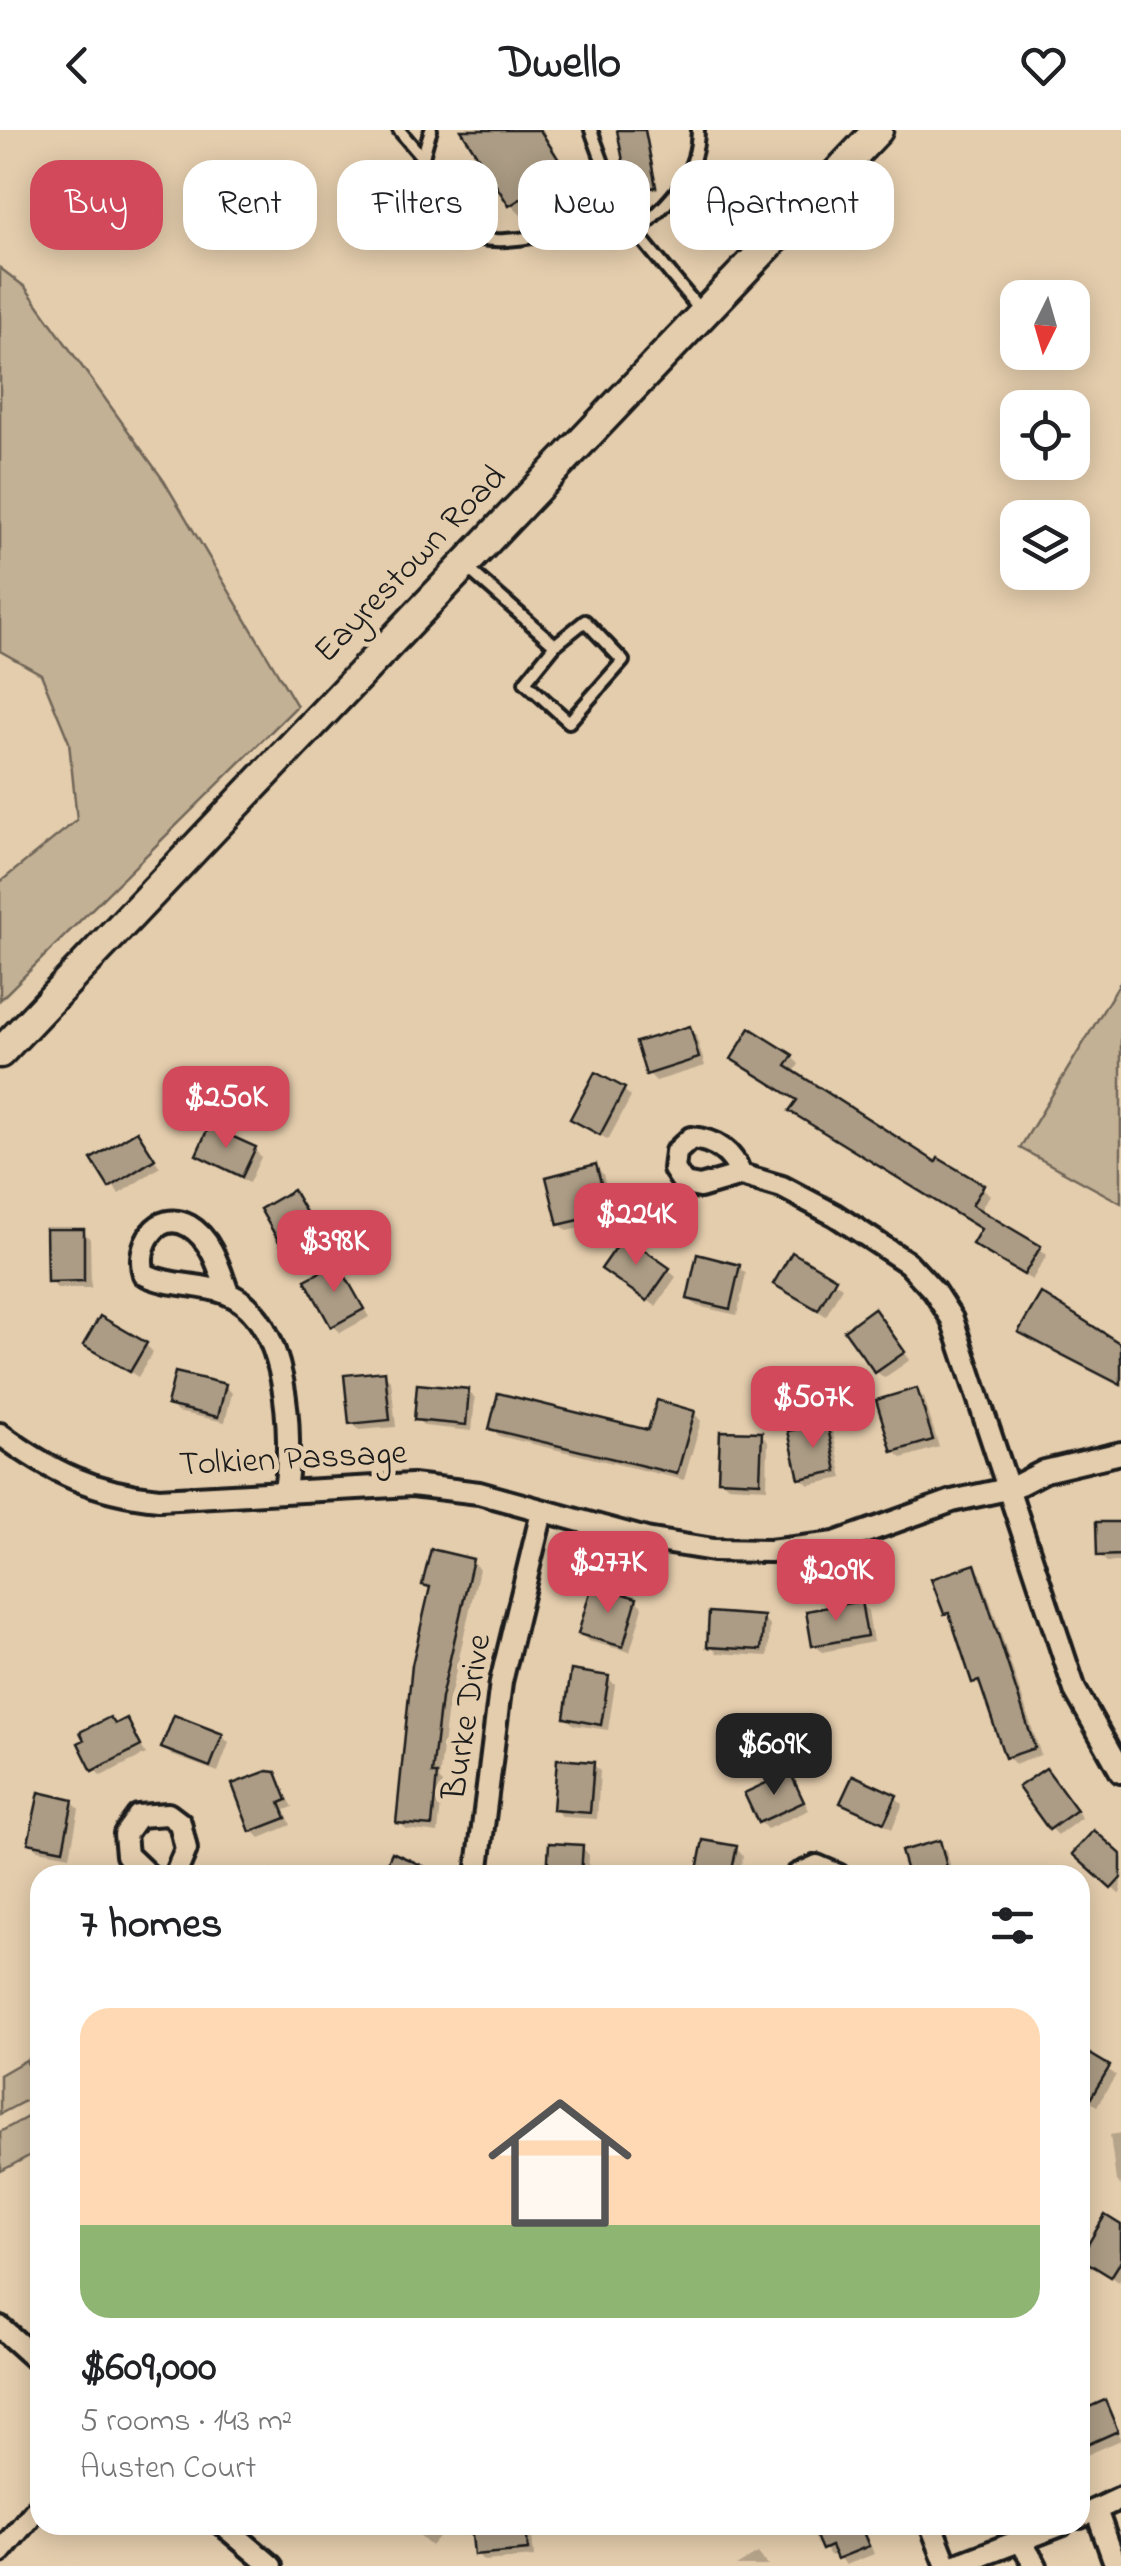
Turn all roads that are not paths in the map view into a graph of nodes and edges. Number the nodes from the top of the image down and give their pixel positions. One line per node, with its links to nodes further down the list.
1 (399, 130): 6 (lane)
2 (431, 130): 6 (lane)
3 (591, 130): 7 (lane)
4 (698, 130): 8 (lane)
5 (878, 130): 11 (street, Eayrestown Road)
6 (421, 156): 9 (lane)
7 (602, 160)
8 (650, 220)
9 (518, 236)
10 (650, 245): 11 (lane)
11 (702, 313): 12 (street, Eayrestown Road)
12 (463, 565): 13 (lane); 14 (street, Eayrestown Road)
13 (555, 645): 13 (lane)
14 (0, 1053)
15 (742, 1175): 19 (street)
16 (228, 1293): 16 (street); 20 (street)
17 (0, 1434): 20 (street, Tolkien Passage)
18 (1121, 1453): 19 (street, Tolkien Passage)
19 (1012, 1488): 21 (street, Tolkien Passage); 22 (street)
20 (285, 1491): 21 (street, Tolkien Passage)
21 (542, 1512): 25 (street, Burke Drive)
22 (1121, 1772)
23 (137, 1865): 24 (street)
24 (179, 1865)
25 (478, 1865)
26 (0, 2327): 27 (street)
27 (30, 2354)
28 (1121, 2498): 29 (street)
29 (1090, 2513)
30 (30, 2517): 36 (street)
31 (1090, 2518): 40 (street)
32 (235, 2535): 37 (street)
33 (936, 2535): 38 (street)
34 (1037, 2535): 35 (street)
35 (1021, 2542): 38 (street); 39 (street)
36 (0, 2552)
37 (271, 2566)
38 (950, 2566)
39 (1036, 2566)
40 (1116, 2566)

